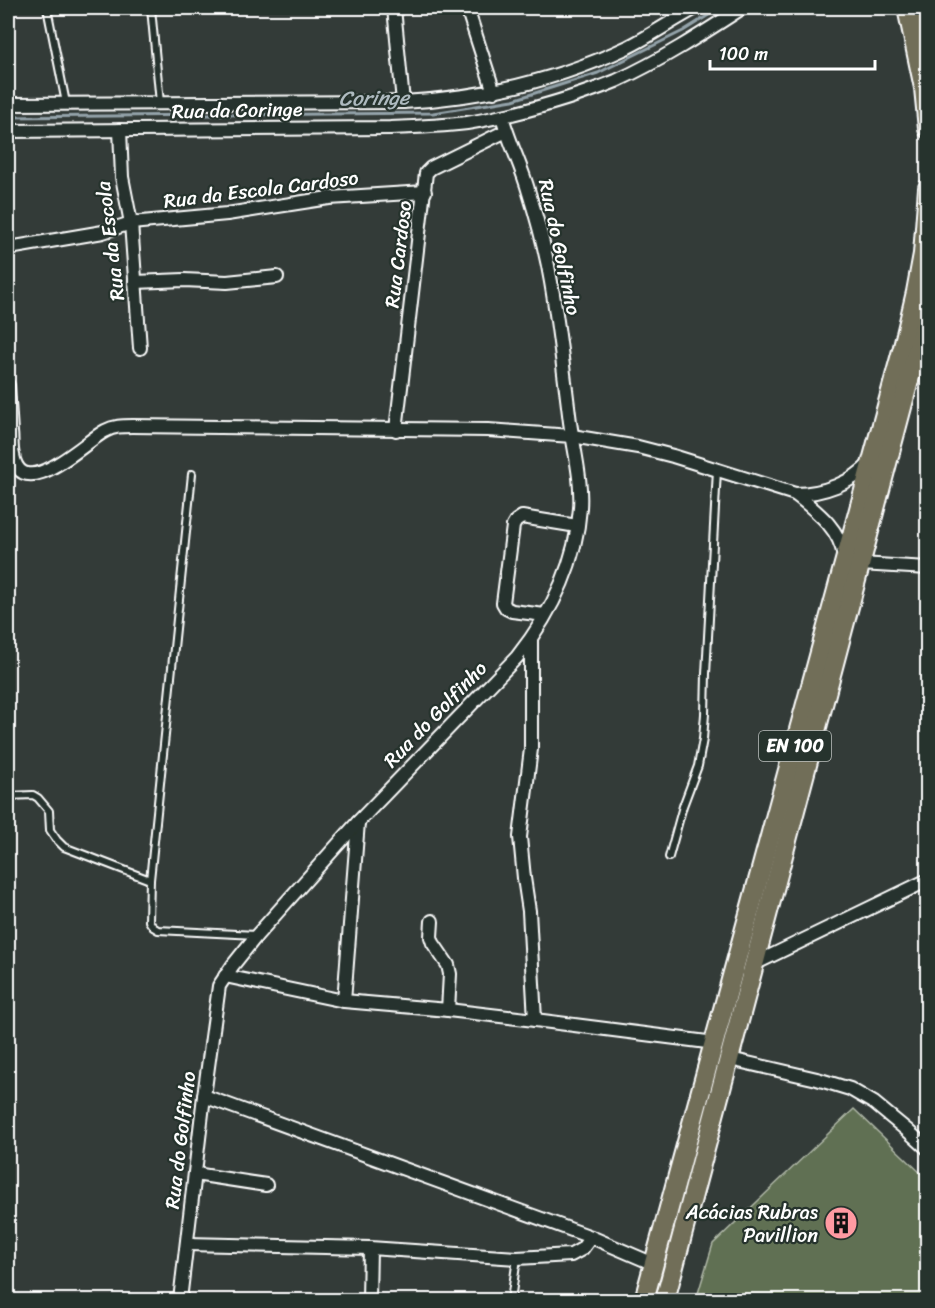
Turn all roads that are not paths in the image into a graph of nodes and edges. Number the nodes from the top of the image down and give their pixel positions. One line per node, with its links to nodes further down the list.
1 (47, 8): 11 (lane)
2 (151, 8): 12 (lane)
3 (394, 8): 9 (street)
4 (467, 8): 8 (street)
5 (696, 8): 8 (street)
6 (742, 8): 13 (street, Rua da Coringe)
7 (921, 16): 14 (main road)
8 (494, 92): 9 (street)
9 (403, 102): 12 (street)
10 (8, 104): 11 (street)
11 (66, 104): 12 (street)
12 (160, 104)
13 (502, 116): 15 (street, Rua da Coringe); 17 (street, Rua do Golfinho)
14 (927, 129)
15 (120, 130): 16 (street, Rua da Coringe); 20 (street, Rua da Escola)
16 (8, 131)
17 (506, 131): 19 (street, Rua Cardoso); 29 (street, Rua do Golfinho)
18 (927, 188): 30 (main road, EN 100)
19 (425, 192): 20 (street, Rua da Escola Cardoso); 28 (street, Rua Cardoso)
20 (131, 223): 21 (street, Rua da Escola Cardoso); 23 (street, Rua da Escola)
21 (8, 252)
22 (277, 277): 23 (street)
23 (135, 282): 25 (street, Rua da Escola)
24 (927, 309): 26 (main road, EN 100)
25 (140, 348)
26 (922, 349): 35 (main road, EN 100)
27 (8, 385): 28 (street)
28 (396, 430): 29 (street)
29 (572, 436): 31 (street); 34 (street, Rua do Golfinho)
30 (871, 461): 33 (street); 35 (main road, EN 100)
31 (717, 470): 33 (street); 41 (lane)
32 (192, 474): 42 (lane)
33 (795, 494): 35 (street)
34 (577, 526): 37 (street, Rua do Golfinho); 37 (street)
35 (852, 563): 36 (street); 46 (main road, EN 100); 51 (main road, EN 100)
36 (927, 567)
37 (545, 615): 38 (street, Rua do Golfinho)
38 (531, 639): 40 (street, Rua do Golfinho); 50 (street)
39 (8, 796): 42 (lane)
40 (358, 822): 45 (street, Rua do Golfinho); 48 (street)
41 (669, 857)
42 (150, 880): 45 (lane)
43 (927, 880): 46 (street)
44 (432, 921): 49 (street)
45 (257, 935): 47 (street, Rua do Golfinho)
46 (754, 964): 52 (main road, EN 100)
47 (225, 976): 48 (street); 53 (street, Rua do Golfinho)
48 (344, 1001): 49 (street)
49 (448, 1010): 50 (street)
50 (535, 1020): 51 (street)
51 (715, 1043): 61 (main road, EN 100)
52 (730, 1059): 54 (street); 66 (main road, EN 100)
53 (204, 1096): 55 (street, Rua do Golfinho); 57 (street)
54 (927, 1149)
55 (195, 1174): 56 (street); 58 (street, Rua do Golfinho)
56 (266, 1185)
57 (591, 1237): 60 (street); 61 (street)
58 (187, 1244): 59 (street); 62 (street, Rua do Golfinho)
59 (370, 1248): 60 (street); 63 (street)
60 (517, 1258): 64 (lane)
61 (654, 1264): 65 (main road, EN 100)
62 (180, 1300)
63 (369, 1300)
64 (511, 1300)
65 (645, 1300)
66 (667, 1300)

